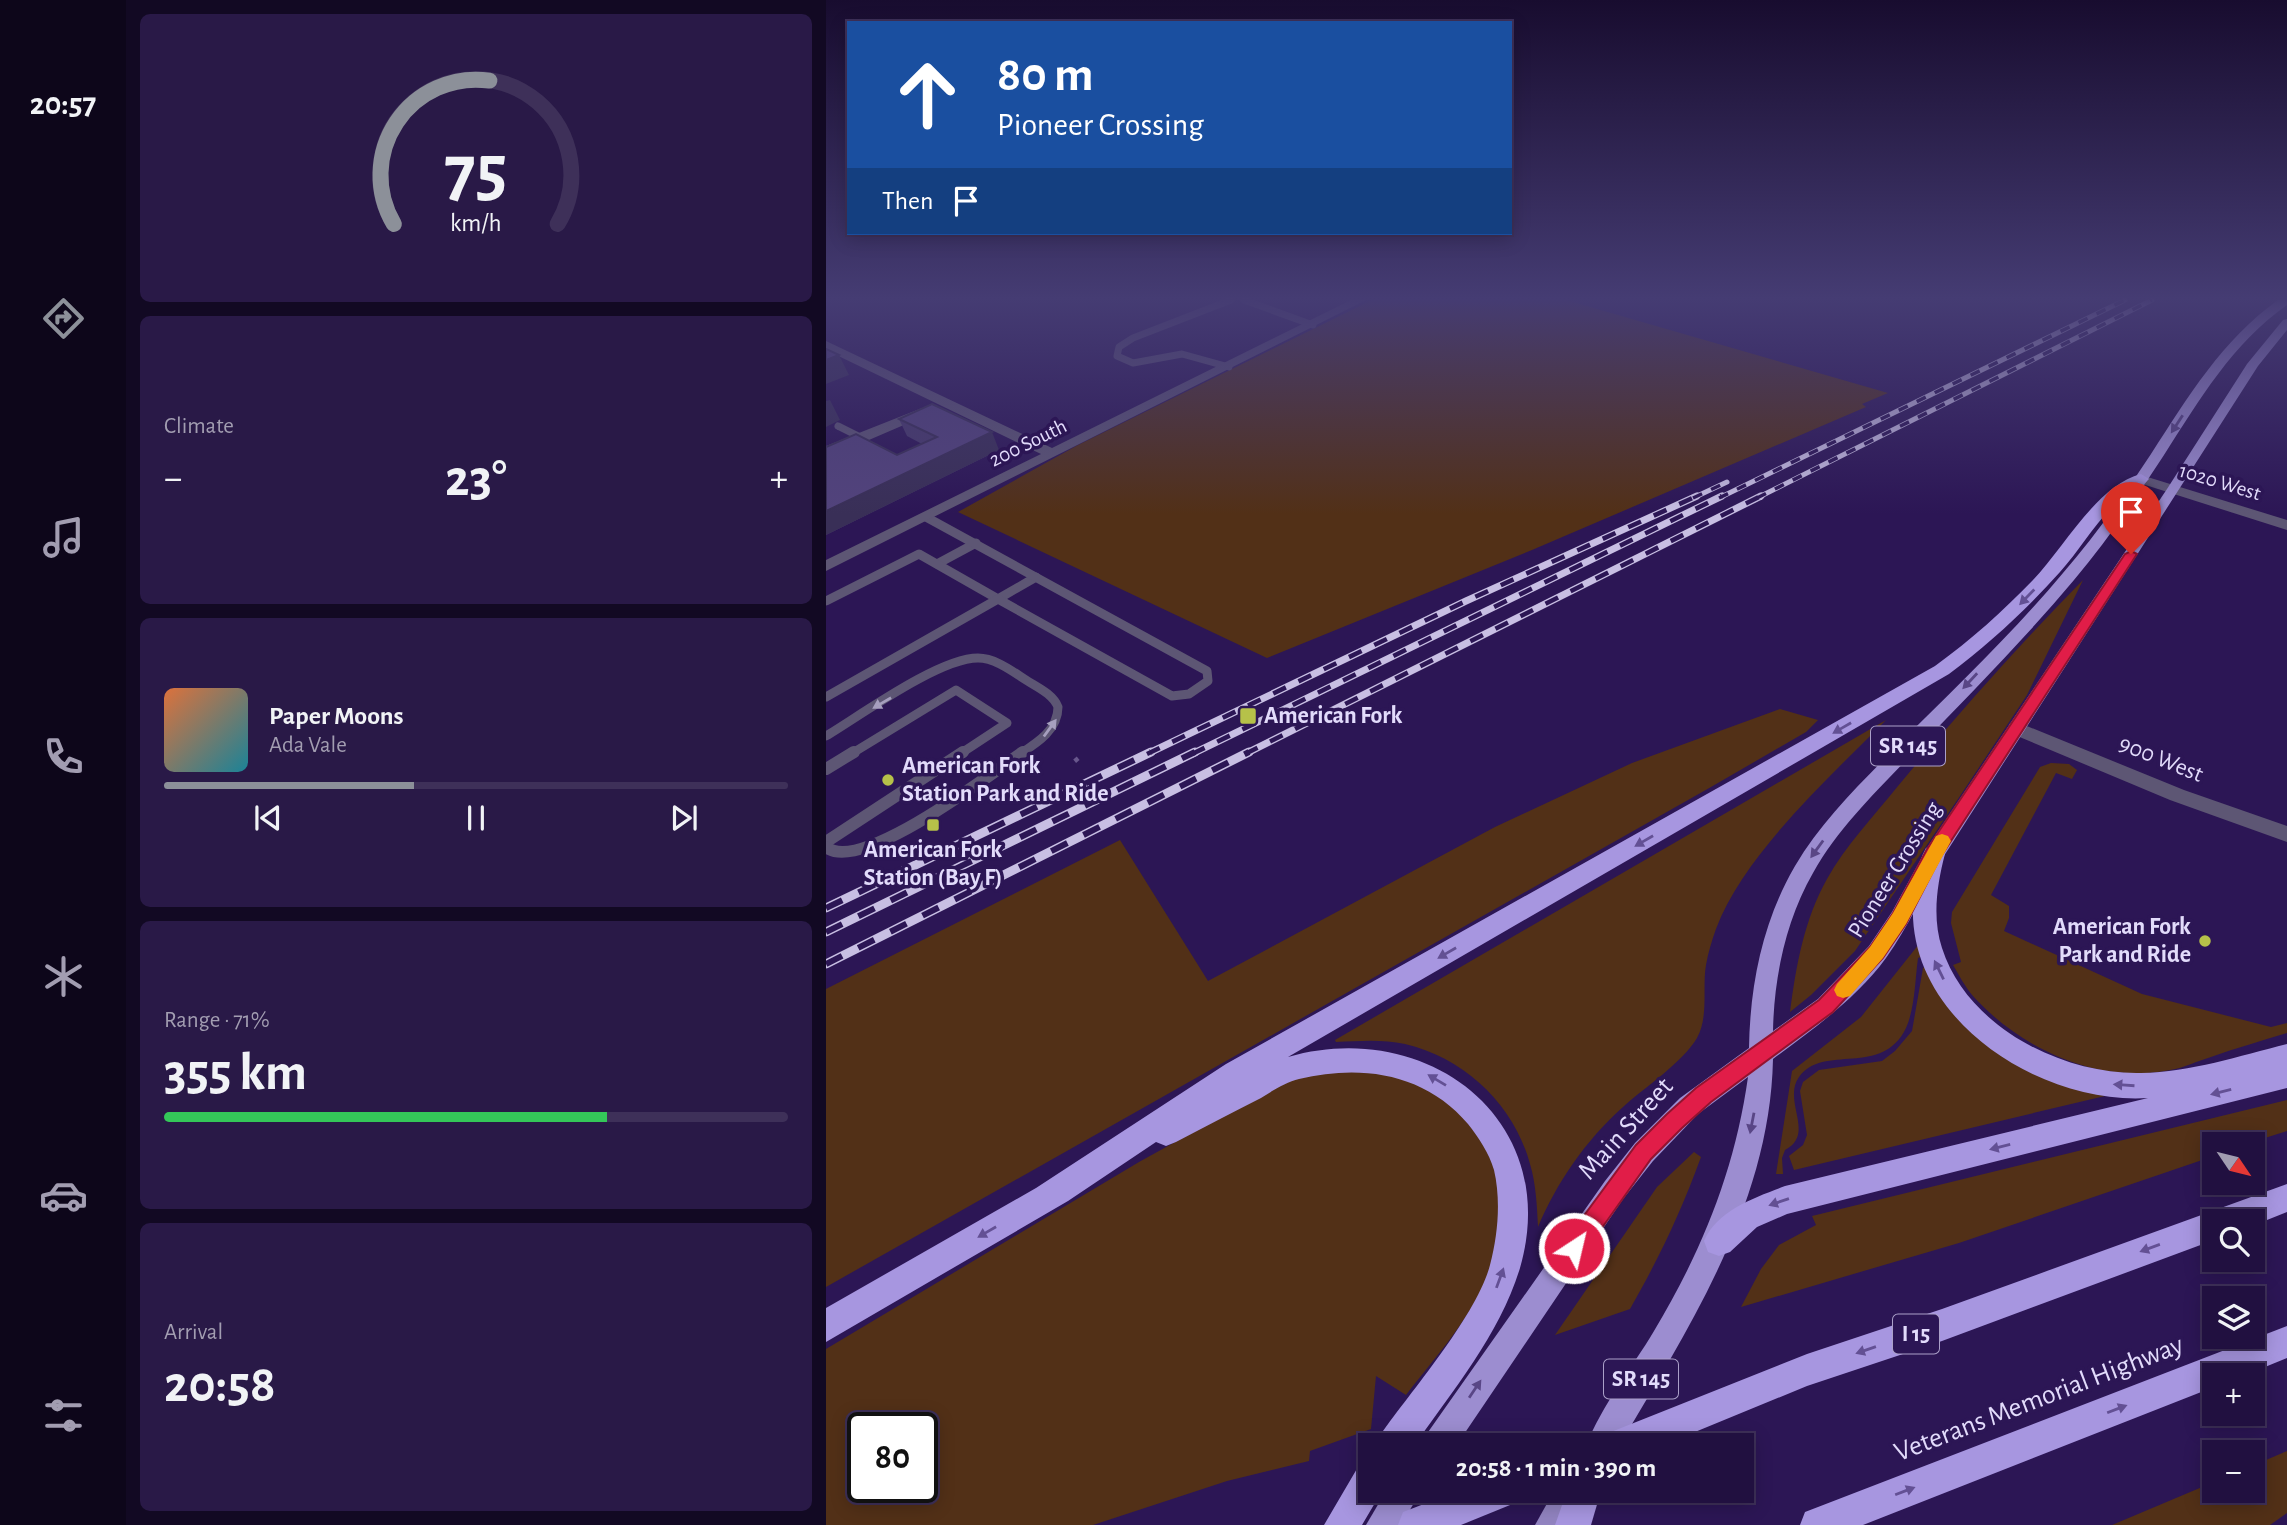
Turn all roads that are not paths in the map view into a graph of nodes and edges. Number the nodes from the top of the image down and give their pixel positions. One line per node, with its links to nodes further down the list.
1 (881, 371): 5 (street)
2 (1220, 371): 9 (street, 200 South)
3 (2213, 371): 10 (highway, SR 145, one-way to 10)
4 (2248, 371): 11 (highway, Pioneer Crossing)
5 (946, 402): 7 (street); 9 (street)
6 (838, 426): 7 (lane)
7 (862, 438): 8 (street)
8 (826, 450)
9 (1052, 454): 12 (street, 200 South)
10 (2141, 479): 11 (street, 1020 West); 27 (highway, SR 145, one-way to 27); 30 (highway, one-way to 30)
11 (2174, 489): 13 (street, 1020 West); 21 (highway, Pioneer Crossing)
12 (926, 517): 14 (lane); 16 (street, 200 South)
13 (2287, 525)
14 (976, 543): 15 (lane); 17 (lane)
15 (937, 564): 18 (lane); 19 (lane)
16 (826, 566)
17 (1036, 577): 18 (lane); 18 (lane)
18 (998, 599): 20 (lane)
19 (826, 601)
20 (826, 697)
21 (2017, 728): 24 (street, 900 West); 26 (highway, Pioneer Crossing)
22 (826, 736): 25 (lane, one-way to 22)
23 (826, 769): 25 (lane)
24 (2287, 834)
25 (826, 844)
26 (1934, 854): 27 (highway, Pioneer Crossing); 28 (highway, one-way to 26)
27 (1761, 1055): 34 (highway, SR 145, one-way to 34); 38 (highway, Main Street, one-way to 27)
28 (2287, 1056)
29 (2287, 1076): 34 (highway, one-way to 34)
30 (1046, 1198): 35 (highway, one-way to 35); 37 (highway, one-way to 30)
31 (2287, 1198): 32 (highway)
32 (2258, 1209)
33 (2202, 1229): 40 (highway, I 15, one-way to 40)
34 (1719, 1241): 39 (highway, SR 145)
35 (826, 1326)
36 (2287, 1342): 51 (highway, Veterans Memorial Highway, one-way to 36)
37 (1402, 1433)
38 (1446, 1433)
39 (1609, 1433)
40 (1650, 1433)
41 (1358, 1499): 46 (highway)
42 (1397, 1503): 47 (highway)
43 (1472, 1503): 48 (highway)
44 (1565, 1503): 49 (main road)
45 (1580, 1503): 50 (highway)
46 (1342, 1525)
47 (1382, 1525)
48 (1416, 1525)
49 (1551, 1525)
50 (1573, 1525)
51 (1818, 1525)

